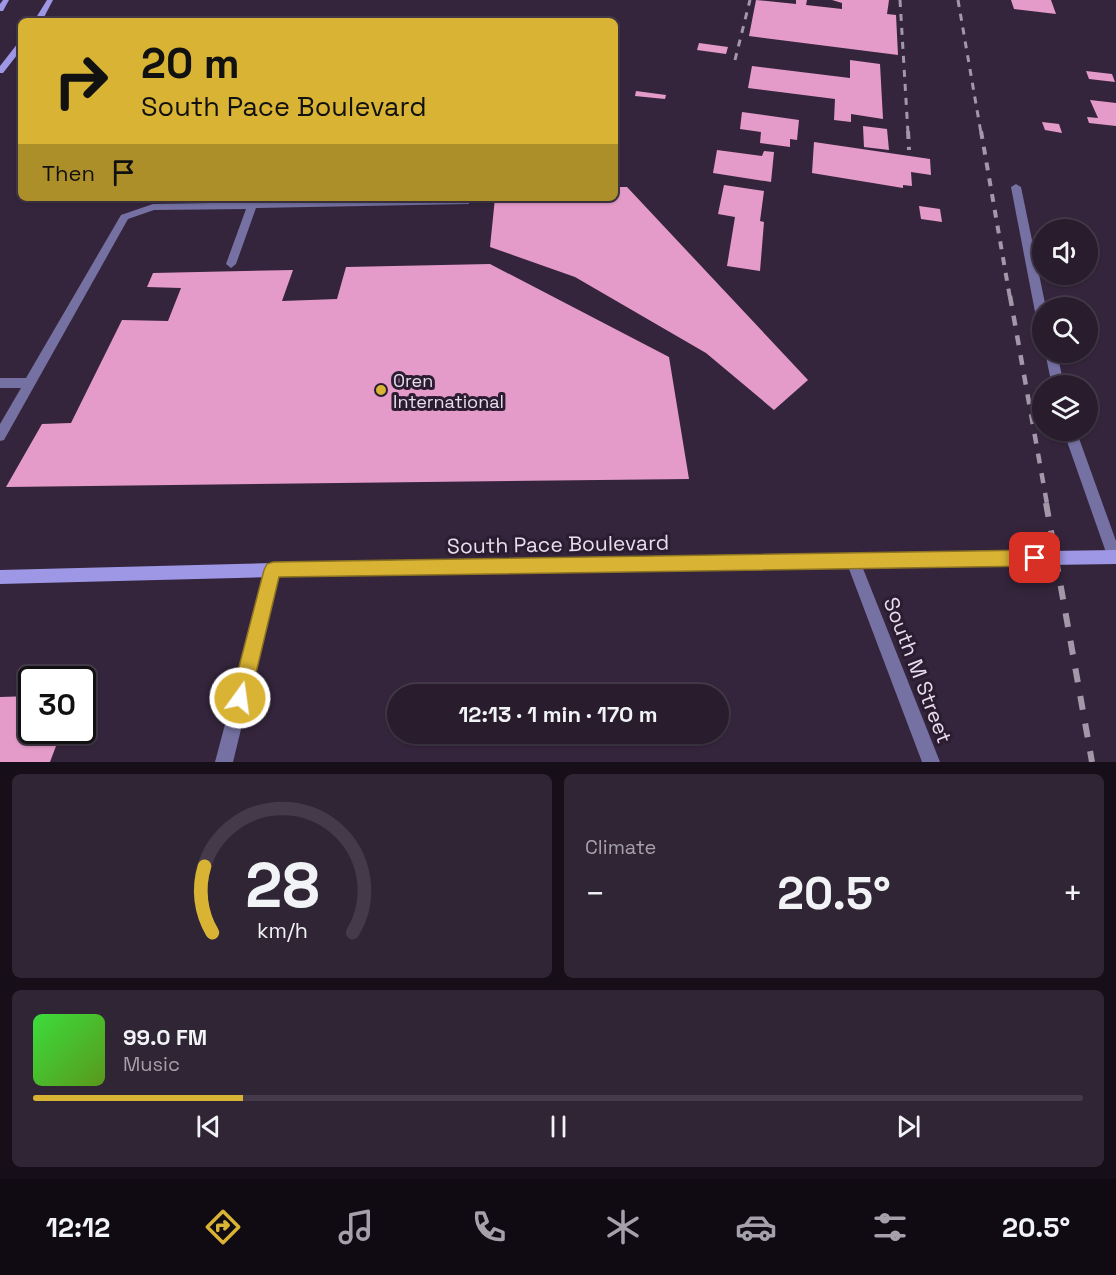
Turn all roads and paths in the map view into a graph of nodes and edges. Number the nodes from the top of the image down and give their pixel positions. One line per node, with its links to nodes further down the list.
1 (50, 0): 2 (main road)
2 (40, 18)
3 (18, 49): 4 (main road)
4 (0, 71)
5 (1016, 188): 9 (street)
6 (466, 202): 7 (street)
7 (252, 205): 8 (street); 11 (street)
8 (231, 264)
9 (1038, 297)
10 (0, 383): 11 (street)
11 (30, 383): 12 (street)
12 (0, 436)
13 (1073, 441): 14 (street)
14 (1115, 557): 15 (main road, South Pace Boulevard)
15 (853, 561): 16 (main road, South Pace Boulevard); 19 (street, South M Street)
16 (273, 570): 17 (main road, South Pace Boulevard); 18 (street)
17 (0, 577)
18 (224, 762)
19 (931, 762)

